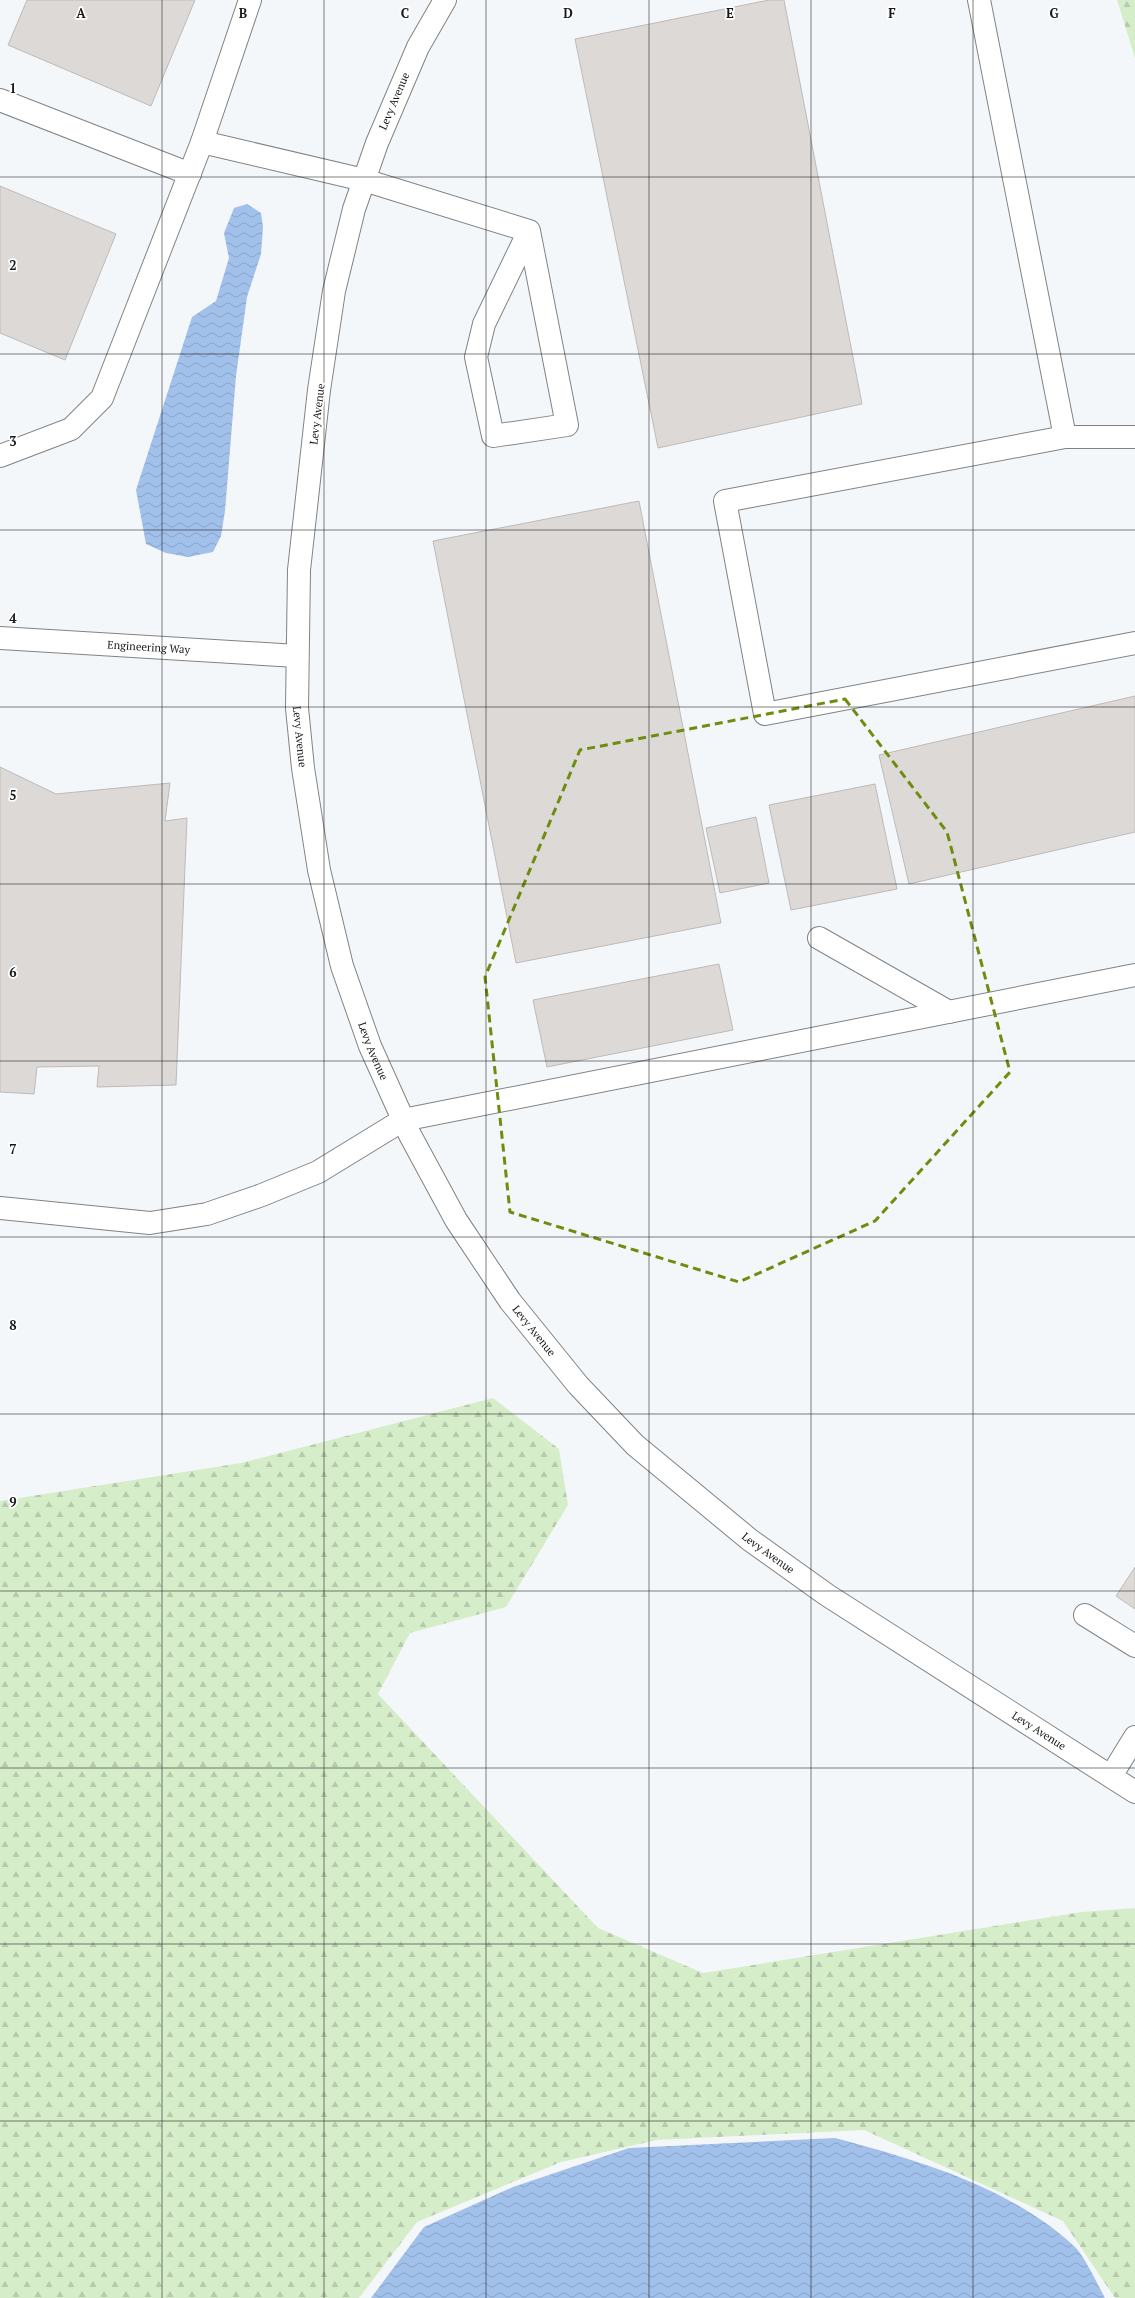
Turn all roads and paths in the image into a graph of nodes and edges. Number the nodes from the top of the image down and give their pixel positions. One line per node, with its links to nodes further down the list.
1 (250, 0): 5 (street)
2 (445, 0): 7 (street, Levy Avenue)
3 (980, 0): 9 (street)
4 (0, 100): 6 (street)
5 (202, 142): 6 (street); 7 (street)
6 (190, 174): 11 (street)
7 (364, 180): 8 (street); 14 (street, Levy Avenue)
8 (529, 230): 8 (street)
9 (1065, 437): 10 (street); 13 (street)
10 (1135, 437)
11 (0, 456)
12 (0, 638): 14 (street, Engineering Way)
13 (1135, 643)
14 (297, 656): 18 (street, Levy Avenue)
15 (819, 938): 17 (street)
16 (1135, 975): 17 (street)
17 (949, 1012): 18 (street)
18 (403, 1120): 19 (street); 23 (street, Levy Avenue)
19 (0, 1208)
20 (1085, 1615): 21 (street)
21 (1135, 1646)
22 (1135, 1737): 23 (street)
23 (1111, 1776): 24 (street, Levy Avenue)
24 (1135, 1792)

